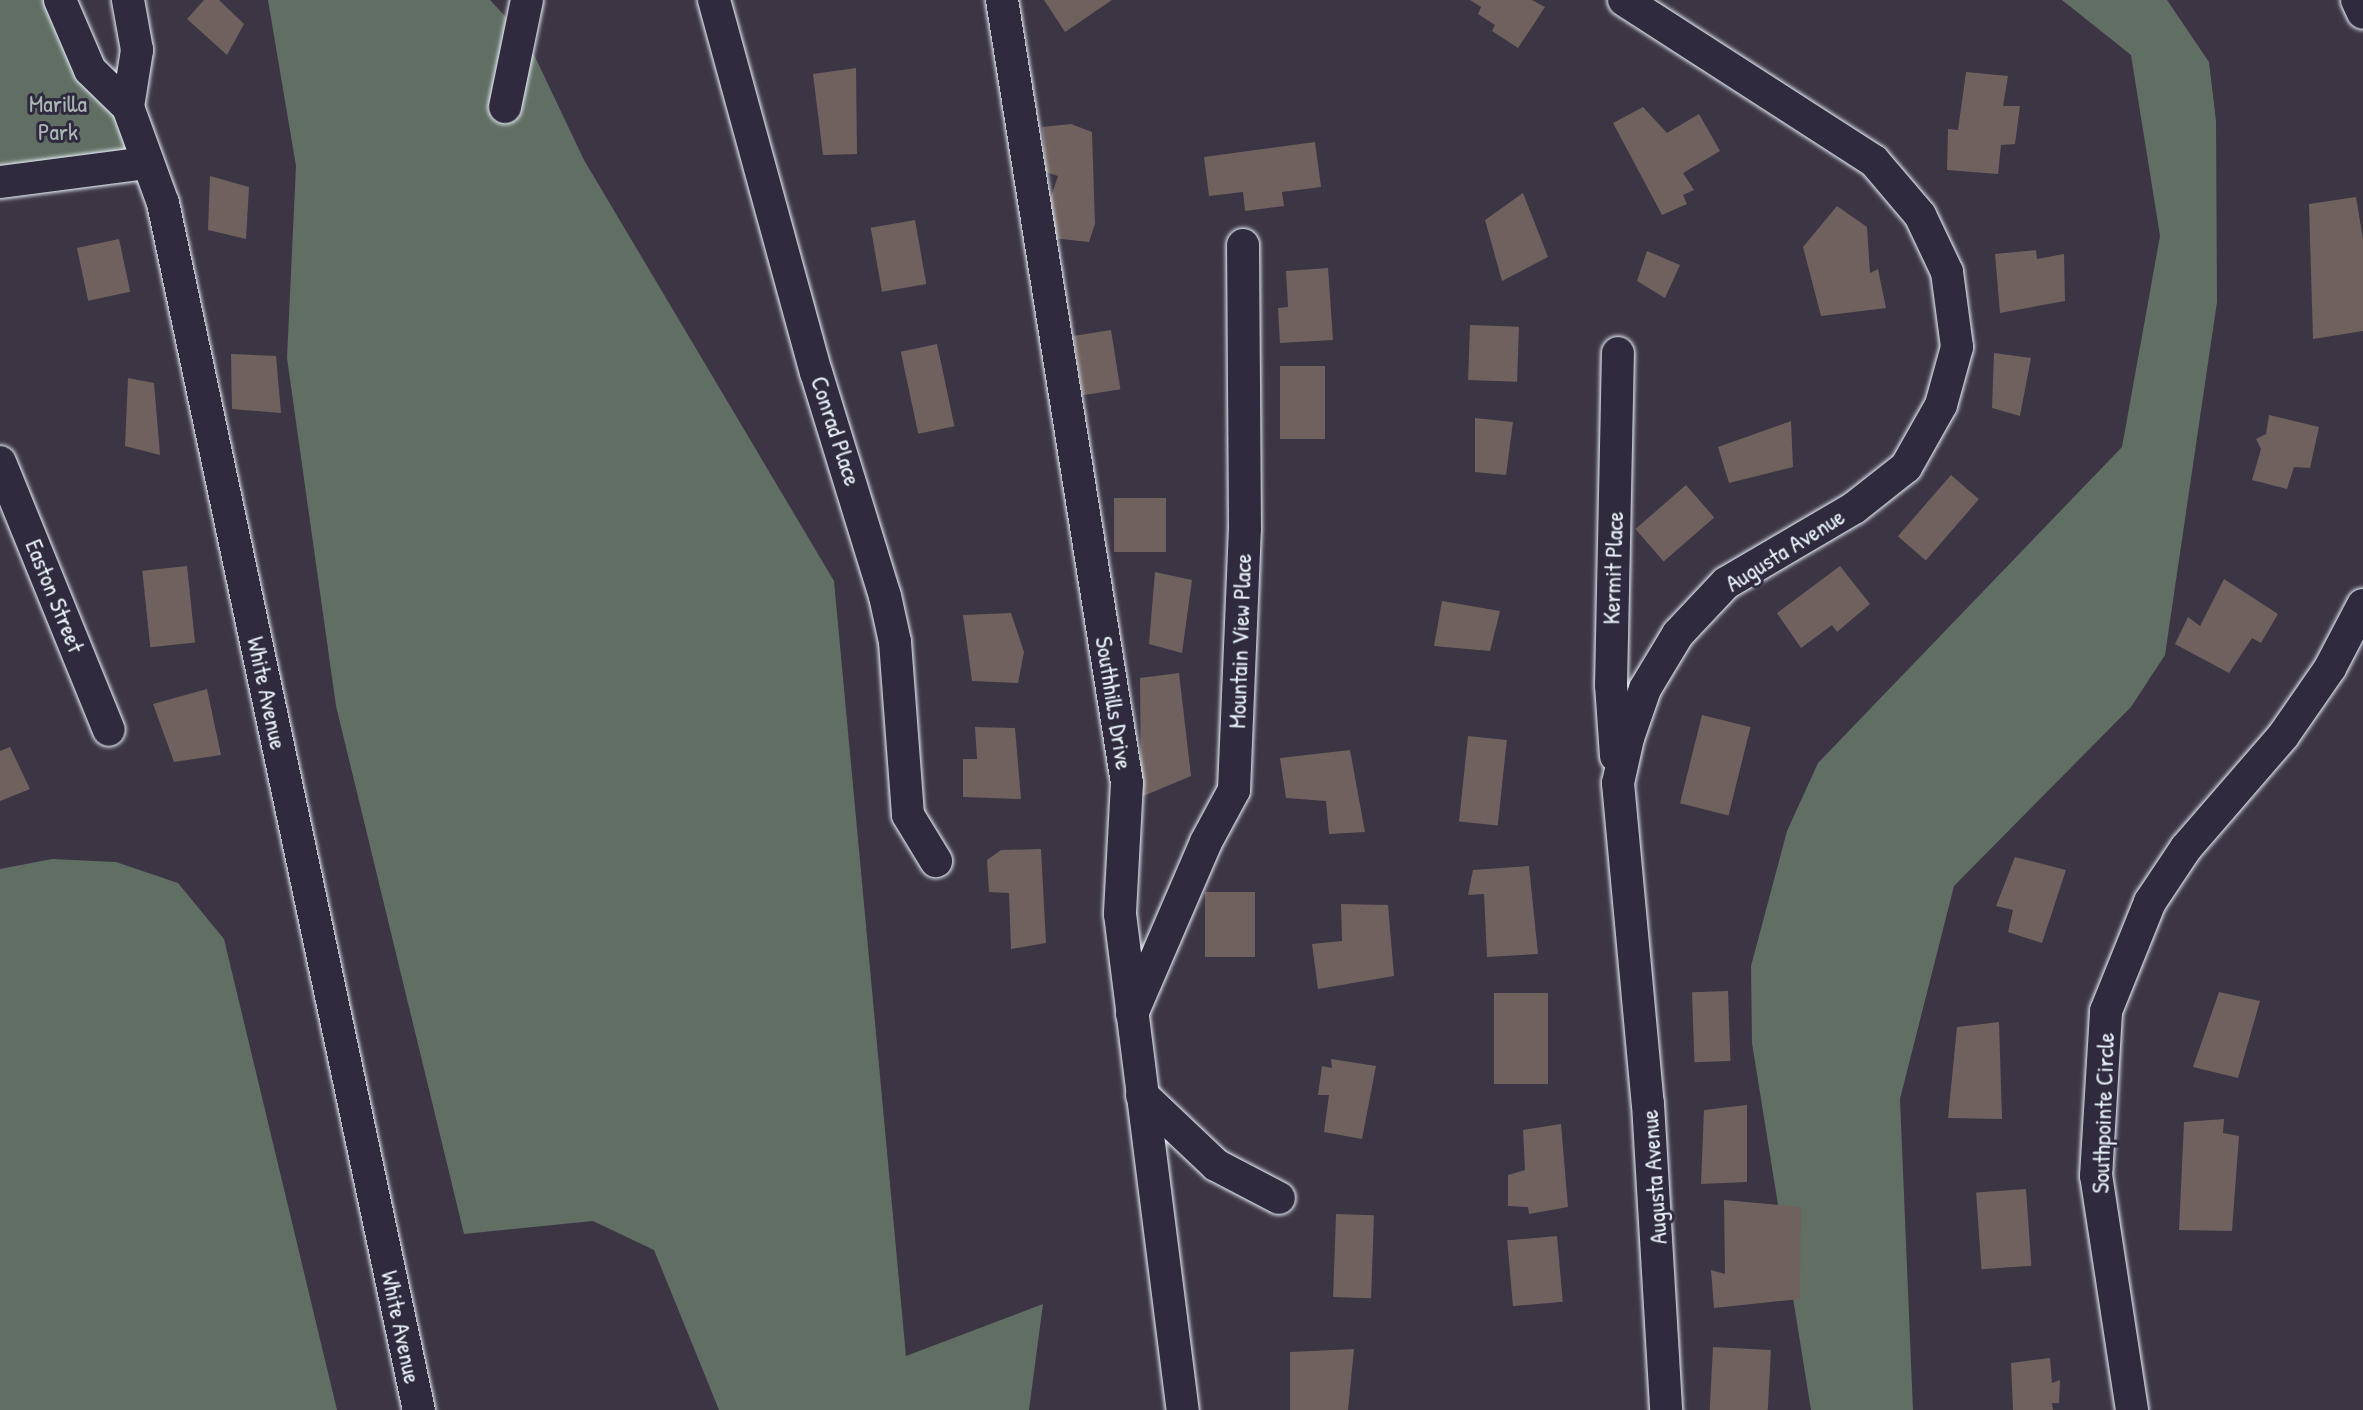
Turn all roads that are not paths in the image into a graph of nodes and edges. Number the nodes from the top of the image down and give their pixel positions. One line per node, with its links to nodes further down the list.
1 (60, 0): 9 (street, White Avenue)
2 (128, 0): 9 (street)
3 (527, 0): 10 (street)
4 (714, 0): 19 (street, Conrad Place)
5 (1002, 0): 20 (street, Southhills Drive)
6 (1624, 0): 18 (street, Augusta Avenue)
7 (2357, 0): 8 (street)
8 (2363, 13)
9 (128, 107): 11 (street, White Avenue)
10 (505, 107)
11 (147, 163): 12 (street); 23 (street, White Avenue)
12 (0, 182)
13 (1243, 245): 20 (street, Mountain View Place)
14 (1618, 353): 18 (street, Kermit Place)
15 (0, 462): 17 (street, Easton Street)
16 (2363, 605): 26 (street, Southpointe Circle)
17 (109, 730)
18 (1618, 783): 25 (street, Augusta Avenue)
19 (936, 861)
20 (1132, 1014): 21 (street, Southhills Drive)
21 (1142, 1095): 22 (street); 24 (street, Southhills Drive)
22 (1279, 1198)
23 (419, 1410)
24 (1183, 1410)
25 (1666, 1410)
26 (2132, 1410)

